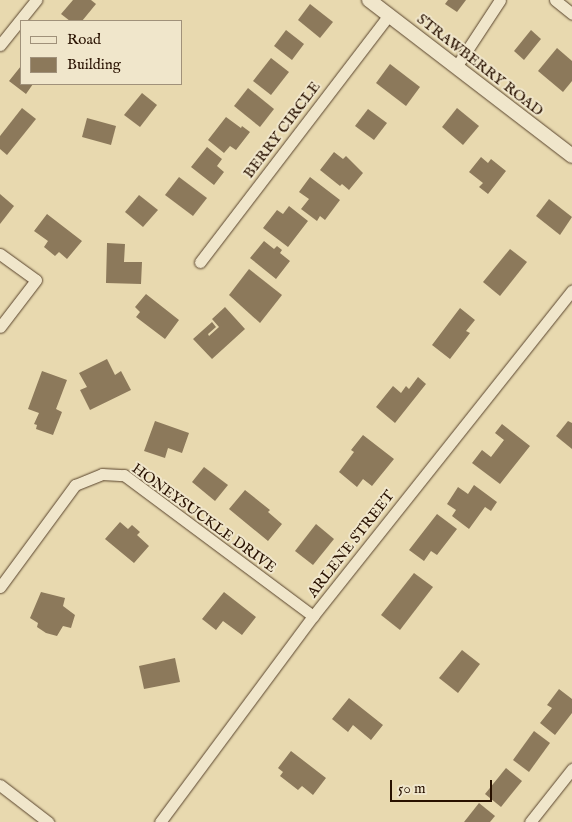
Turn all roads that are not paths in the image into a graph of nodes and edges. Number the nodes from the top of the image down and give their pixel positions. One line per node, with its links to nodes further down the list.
1 (36, 0): 7 (street)
2 (369, 0): 6 (street, STRAWBERRY ROAD)
3 (500, 0): 10 (street)
4 (555, 0): 5 (street)
5 (572, 14)
6 (389, 15): 10 (street, STRAWBERRY ROAD); 13 (street, BERRY CIRCLE)
7 (26, 19)
8 (20, 25): 9 (street)
9 (0, 45)
10 (456, 67): 11 (street, STRAWBERRY ROAD)
11 (572, 156)
12 (0, 254): 15 (street)
13 (200, 262)
14 (572, 290): 17 (street, ARLENE STREET)
15 (0, 326)
16 (0, 587): 17 (street, HONEYSUCKLE DRIVE)
17 (313, 616): 21 (street, ARLENE STREET)
18 (572, 769): 22 (street)
19 (0, 785): 20 (street)
20 (48, 822)
21 (160, 822)
22 (530, 822)

